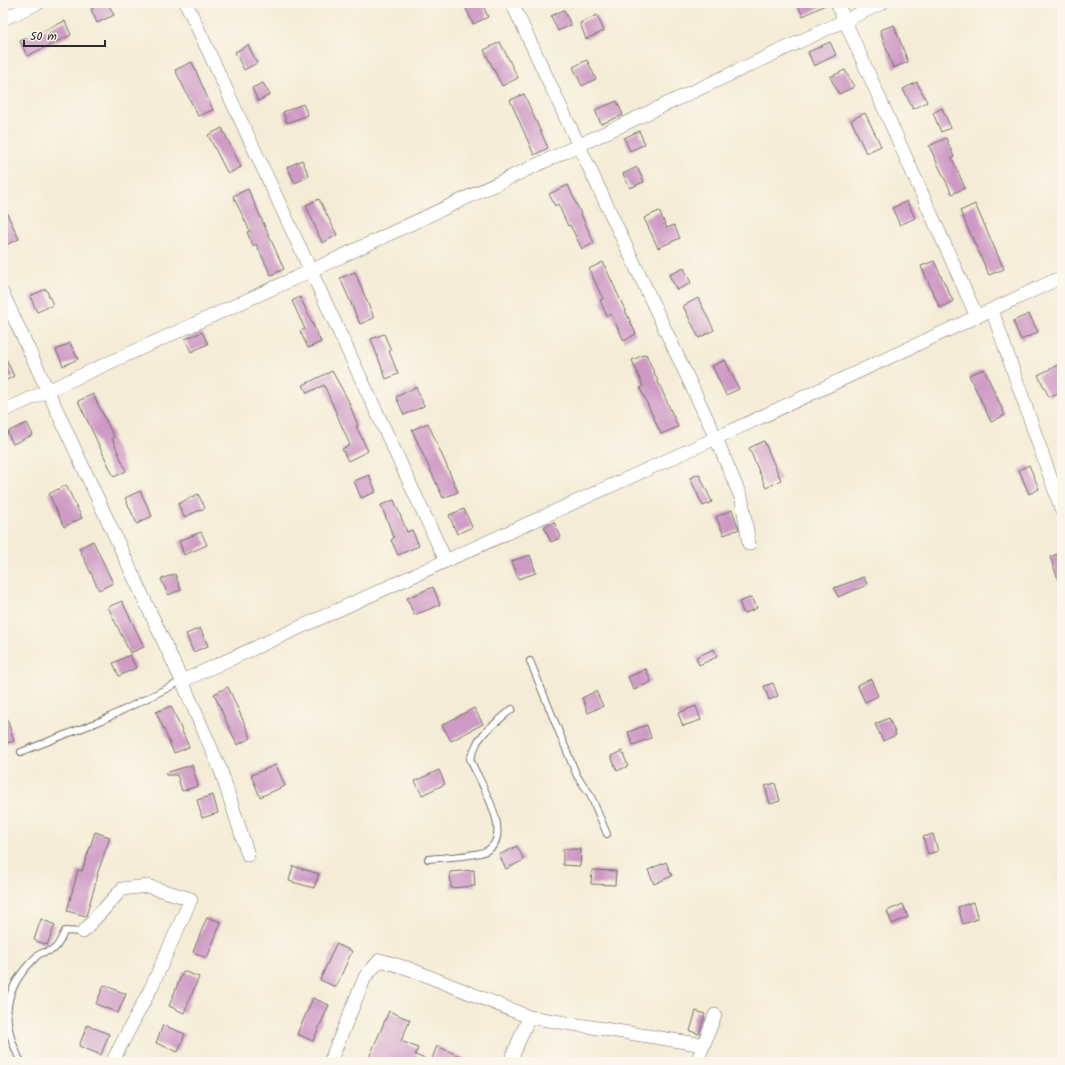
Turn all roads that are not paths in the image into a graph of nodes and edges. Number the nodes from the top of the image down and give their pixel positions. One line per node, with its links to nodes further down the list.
1 (38, 3): 6 (street)
2 (186, 3): 9 (street)
3 (512, 3): 8 (street)
4 (837, 3): 7 (street)
5 (882, 3): 7 (street)
6 (3, 19)
7 (845, 20): 8 (street); 13 (street)
8 (578, 146): 9 (street); 16 (street)
9 (311, 270): 14 (street); 19 (street)
10 (1062, 277): 12 (street)
11 (3, 294): 14 (street)
12 (992, 310): 13 (street); 17 (street)
13 (977, 317): 16 (street)
14 (48, 391): 15 (street); 21 (street)
15 (3, 412)
16 (716, 438): 18 (street); 19 (street)
17 (1062, 511)
18 (749, 544)
19 (446, 562): 21 (street)
20 (530, 661): 24 (lane)
21 (182, 680): 23 (lane); 25 (street)
22 (512, 709): 26 (lane)
23 (21, 752)
24 (607, 834)
25 (248, 855)
26 (428, 859)
27 (83, 932): 28 (lane); 33 (street)
28 (4, 1013): 32 (lane)
29 (714, 1015): 31 (street)
30 (529, 1017): 31 (street); 34 (street); 35 (street)
31 (704, 1045): 36 (street)
32 (21, 1062)
33 (112, 1062)
34 (330, 1062)
35 (510, 1062)
36 (697, 1062)

